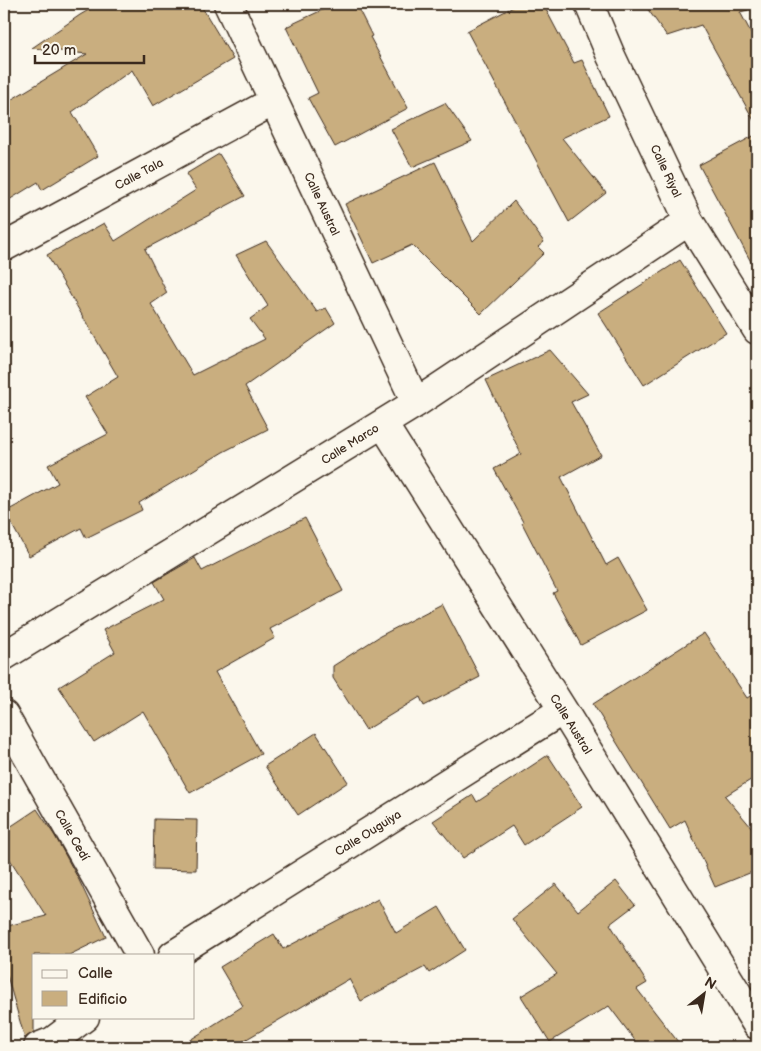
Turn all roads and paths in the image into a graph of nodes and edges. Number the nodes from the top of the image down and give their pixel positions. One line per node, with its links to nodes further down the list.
1 (228, 4): 3 (street, Calle Austral)
2 (589, 4): 4 (street, Calle Riyal)
3 (274, 101): 5 (street, Calle Tala); 7 (street, Calle Austral)
4 (690, 221): 6 (street, Calle Riyal); 7 (street, Calle Marco)
5 (4, 248)
6 (757, 330)
7 (416, 403): 8 (street, Calle Marco)
8 (382, 424): 9 (street, Calle Marco); 10 (street, Calle Austral)
9 (4, 656)
10 (563, 710): 13 (street, Calle Ouguiya); 15 (street, Calle Austral)
11 (4, 715): 12 (street, Calle Cedí)
12 (139, 954)
13 (175, 954)
14 (84, 1018): 16 (street)
15 (757, 1025)
16 (38, 1047)

